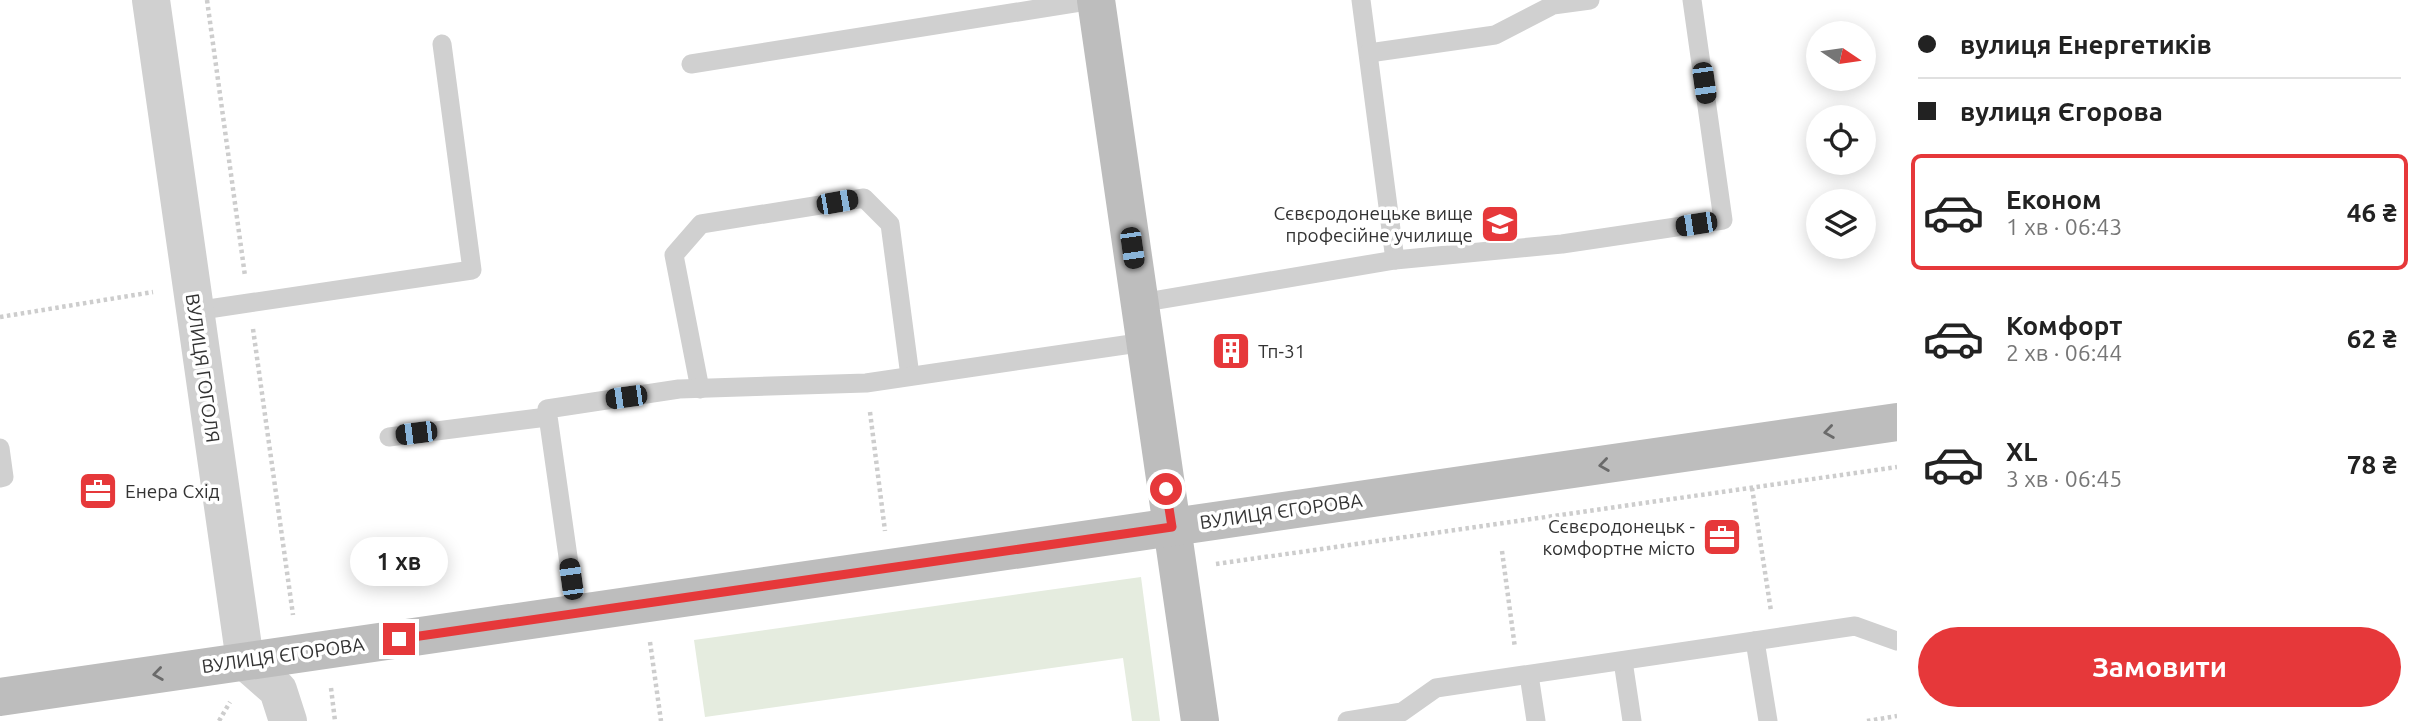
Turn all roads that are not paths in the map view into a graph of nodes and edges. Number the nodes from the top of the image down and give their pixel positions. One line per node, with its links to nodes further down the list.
1 (150, 0): 11 (street, ВУЛИЦЯ ГОГОЛЯ)
2 (1094, 0): 8 (lane); 10 (street)
3 (1361, 0): 7 (lane)
4 (1590, 0): 7 (lane)
5 (1692, 0): 9 (lane)
6 (442, 44): 11 (lane)
7 (1369, 53): 9 (lane)
8 (691, 64)
9 (1395, 260): 10 (lane)
10 (1140, 303): 12 (street)
11 (195, 311): 24 (street, ВУЛИЦЯ ГОГОЛЯ)
12 (1145, 342): 13 (lane); 20 (street)
13 (910, 376): 14 (lane); 14 (lane)
14 (700, 389): 15 (lane)
15 (547, 417): 17 (lane); 21 (lane)
16 (1897, 422): 20 (street, ВУЛИЦЯ ЄГОРОВА, one-way to 20)
17 (390, 437)
18 (0, 448): 19 (lane)
19 (0, 478)
20 (1172, 527): 21 (street, ВУЛИЦЯ ЄГОРОВА); 29 (street)
21 (576, 613): 24 (street, ВУЛИЦЯ ЄГОРОВА)
22 (1755, 641): 23 (lane); 25 (lane); 33 (lane)
23 (1897, 641)
24 (245, 661): 27 (street, ВУЛИЦЯ ЄГОРОВА, one-way to 27); 28 (street)
25 (1623, 661): 26 (lane); 32 (lane)
26 (1524, 676): 30 (lane); 31 (lane)
27 (0, 696)
28 (288, 721)
29 (1200, 721)
30 (1347, 721)
31 (1536, 721)
32 (1632, 721)
33 (1768, 721)

